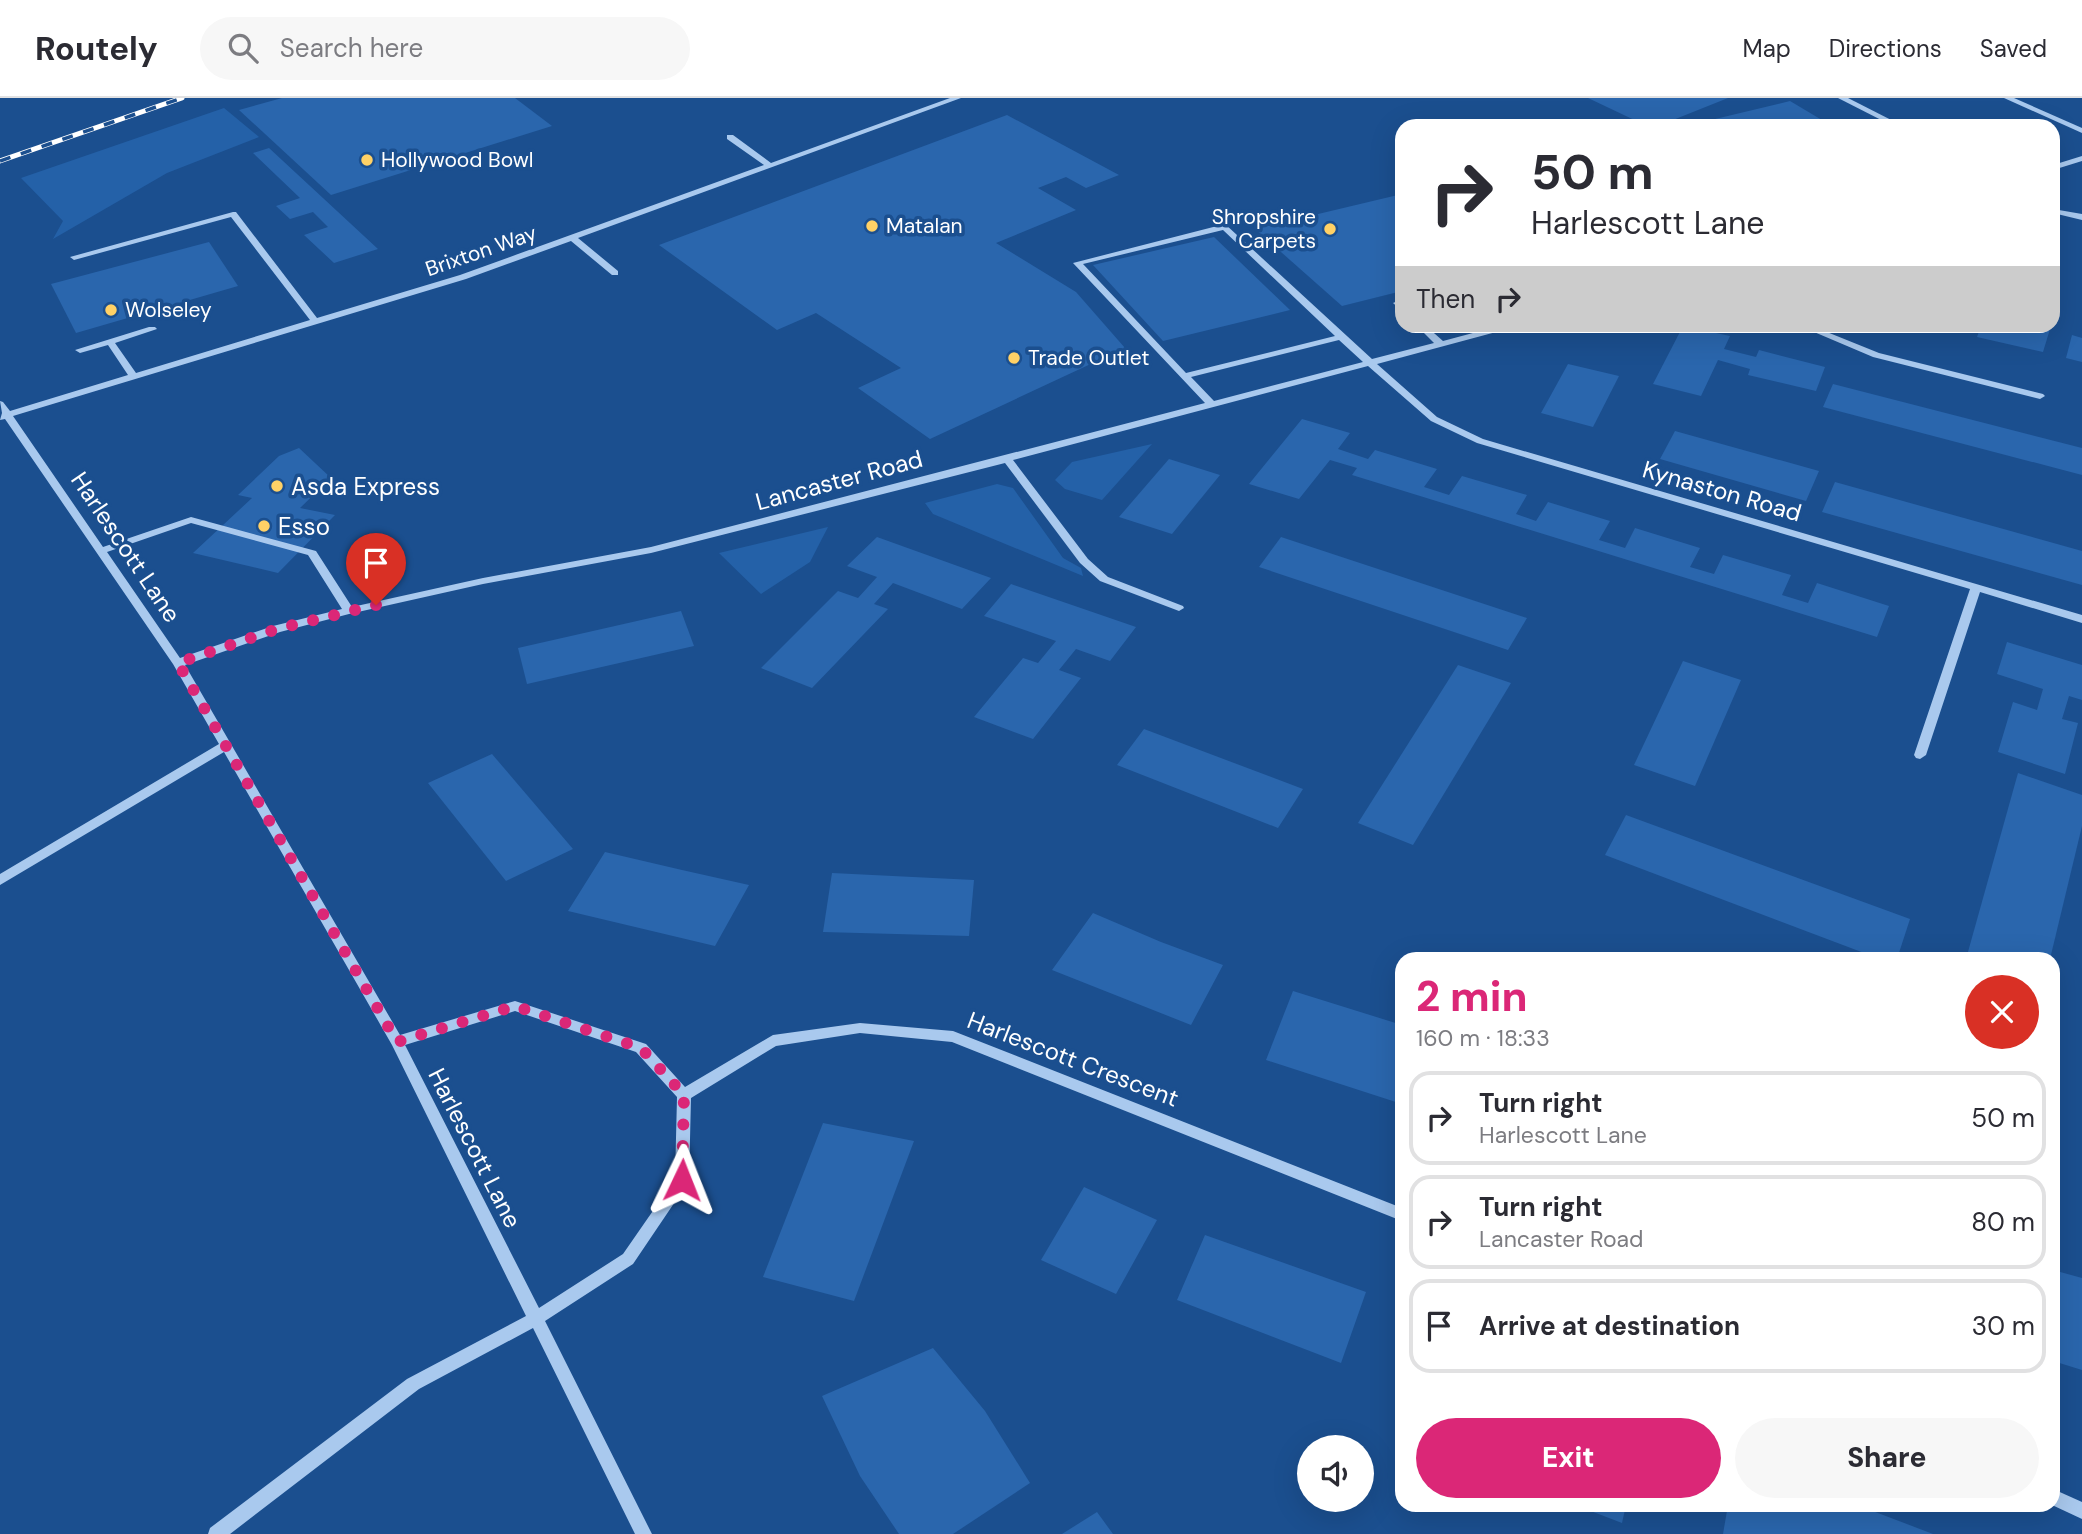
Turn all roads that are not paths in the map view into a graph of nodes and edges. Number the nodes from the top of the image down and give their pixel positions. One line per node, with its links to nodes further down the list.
1 (957, 98): 10 (street, Brixton Way)
2 (1842, 98): 4 (street)
3 (2008, 98): 5 (street)
4 (1885, 119)
5 (2055, 119)
6 (2060, 121): 7 (street)
7 (2082, 131)
8 (730, 137): 10 (street)
9 (2082, 158): 11 (street)
10 (771, 166): 14 (street, Brixton Way)
11 (2060, 166)
12 (2060, 212): 13 (street)
13 (2082, 217)
14 (573, 238): 16 (street); 17 (street, Brixton Way)
15 (74, 257): 17 (street)
16 (615, 273)
17 (315, 321): 27 (street, Brixton Way)
18 (152, 329): 23 (street)
19 (1429, 333): 24 (street)
20 (1482, 333): 24 (street, Lancaster Road)
21 (1822, 333): 29 (street)
22 (1341, 337): 26 (street, Kynaston Road); 28 (street); 28 (street, Kynaston Road)
23 (110, 342): 25 (street); 27 (street)
24 (1441, 344): 26 (street, Lancaster Road)
25 (80, 350)
26 (1370, 363): 31 (street, Lancaster Road); 35 (street, Kynaston Road)
27 (133, 376): 32 (street, Brixton Way)
28 (1184, 376): 31 (street)
29 (2040, 396)
30 (0, 404): 32 (street, Harlescott Lane)
31 (1211, 404): 33 (street, Lancaster Road)
32 (4, 415): 34 (street, Harlescott Lane)
33 (1007, 459): 36 (street); 37 (street, Lancaster Road)
34 (101, 551): 37 (street); 39 (street, Harlescott Lane)
35 (1976, 588): 38 (street, Kynaston Road); 41 (street)
36 (1179, 608)
37 (349, 611): 39 (street, Lancaster Road)
38 (2082, 620)
39 (178, 663): 40 (street, Harlescott Lane)
40 (225, 746): 42 (street); 43 (street, Harlescott Lane)
41 (1920, 755)
42 (0, 880)
43 (397, 1042): 44 (street); 46 (street, Harlescott Lane)
44 (684, 1095): 45 (street, Harlescott Crescent); 46 (street)
45 (1395, 1212)
46 (535, 1319): 49 (street); 50 (street, Harlescott Lane)
47 (2060, 1500): 48 (street)
48 (2082, 1511)
49 (216, 1534)
50 (644, 1534)

